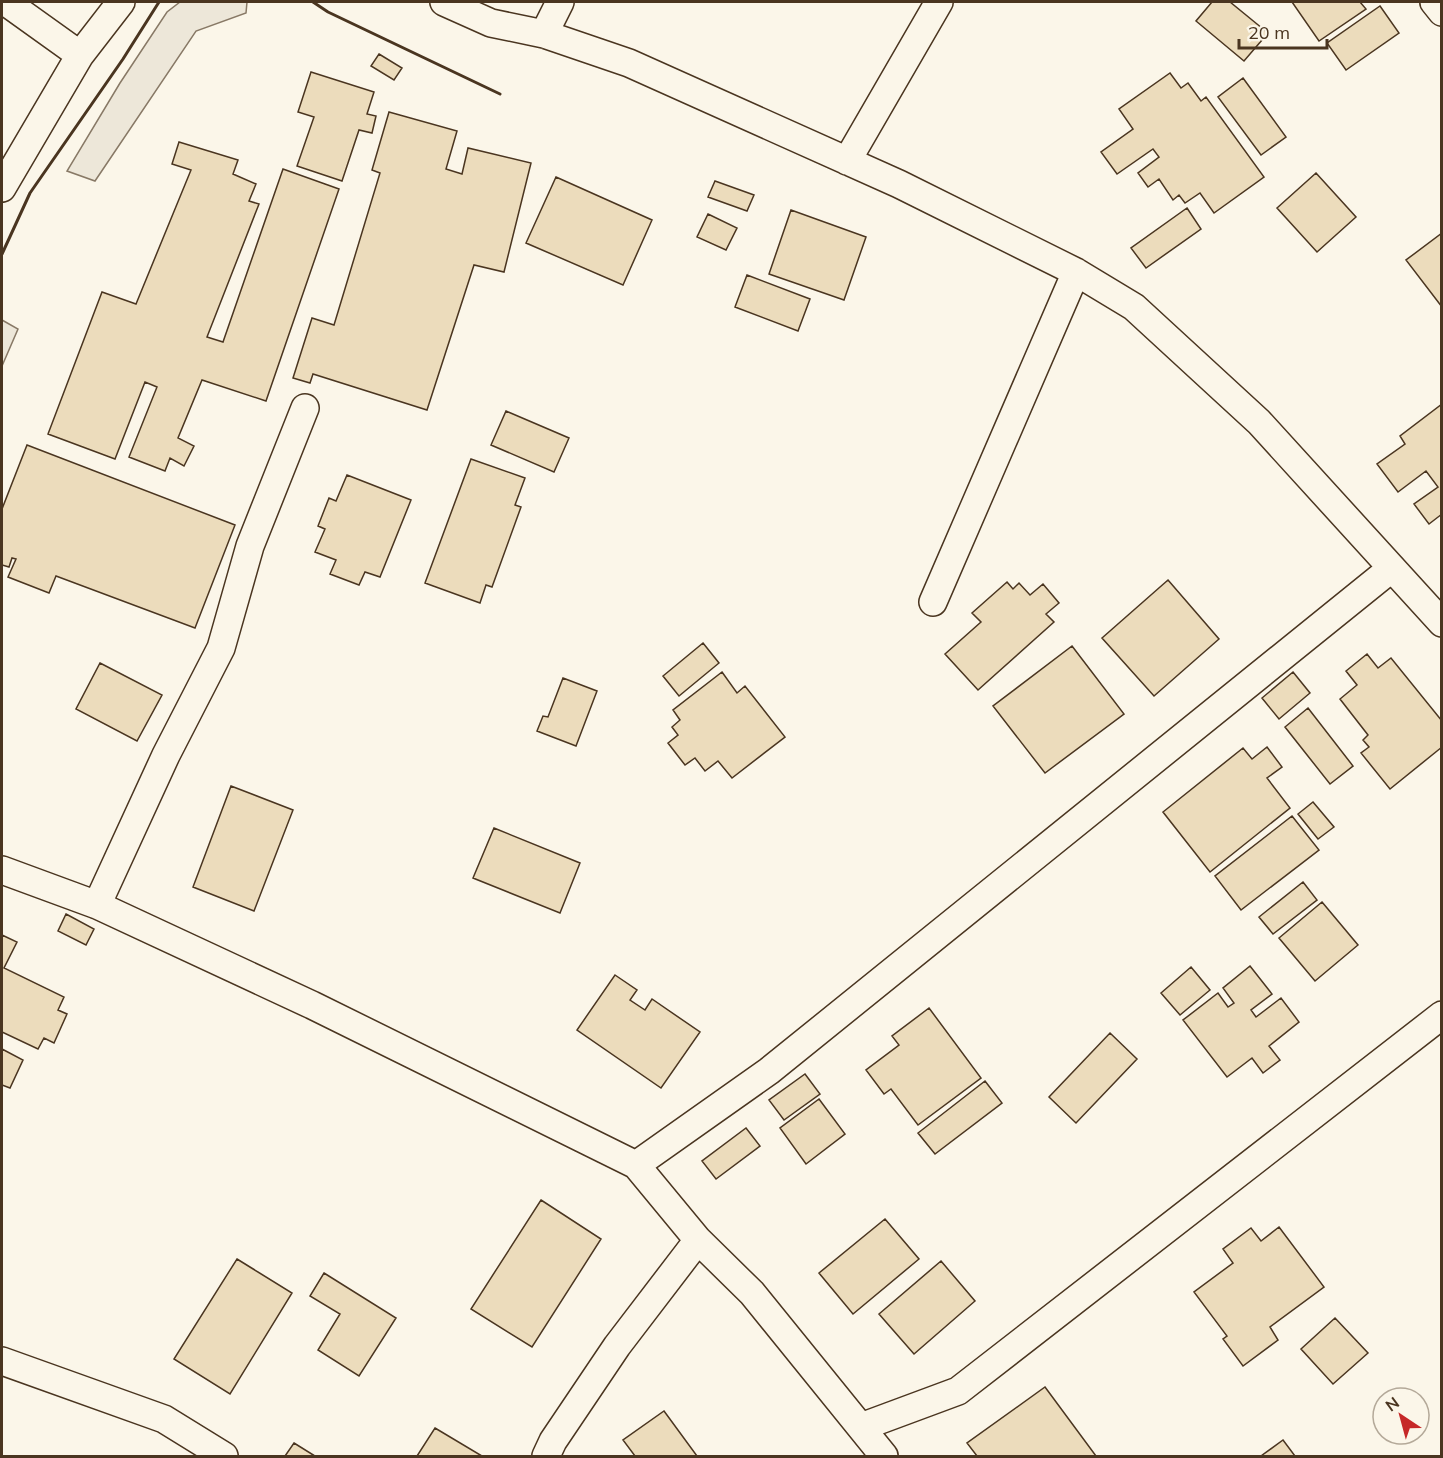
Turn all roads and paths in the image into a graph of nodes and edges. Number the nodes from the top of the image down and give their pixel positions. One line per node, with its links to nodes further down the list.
1 (6, 2): 9 (street)
2 (121, 2): 9 (street)
3 (444, 2): 8 (street)
4 (560, 2): 8 (street)
5 (939, 2): 10 (street)
6 (1434, 2): 7 (street)
7 (1442, 12)
8 (544, 34): 10 (street)
9 (80, 55): 11 (street)
10 (847, 161): 12 (street)
11 (2, 188)
12 (1076, 272): 14 (street); 15 (street)
13 (305, 408): 18 (street)
14 (1392, 568): 16 (street); 20 (street)
15 (933, 602)
16 (1442, 623)
17 (2, 870): 18 (street)
18 (97, 905): 20 (street)
19 (1442, 1015): 23 (street)
20 (636, 1165): 21 (street)
21 (698, 1240): 23 (street); 25 (street)
22 (2, 1361): 24 (street)
23 (861, 1428): 26 (street)
24 (224, 1456)
25 (546, 1456)
26 (884, 1456)

